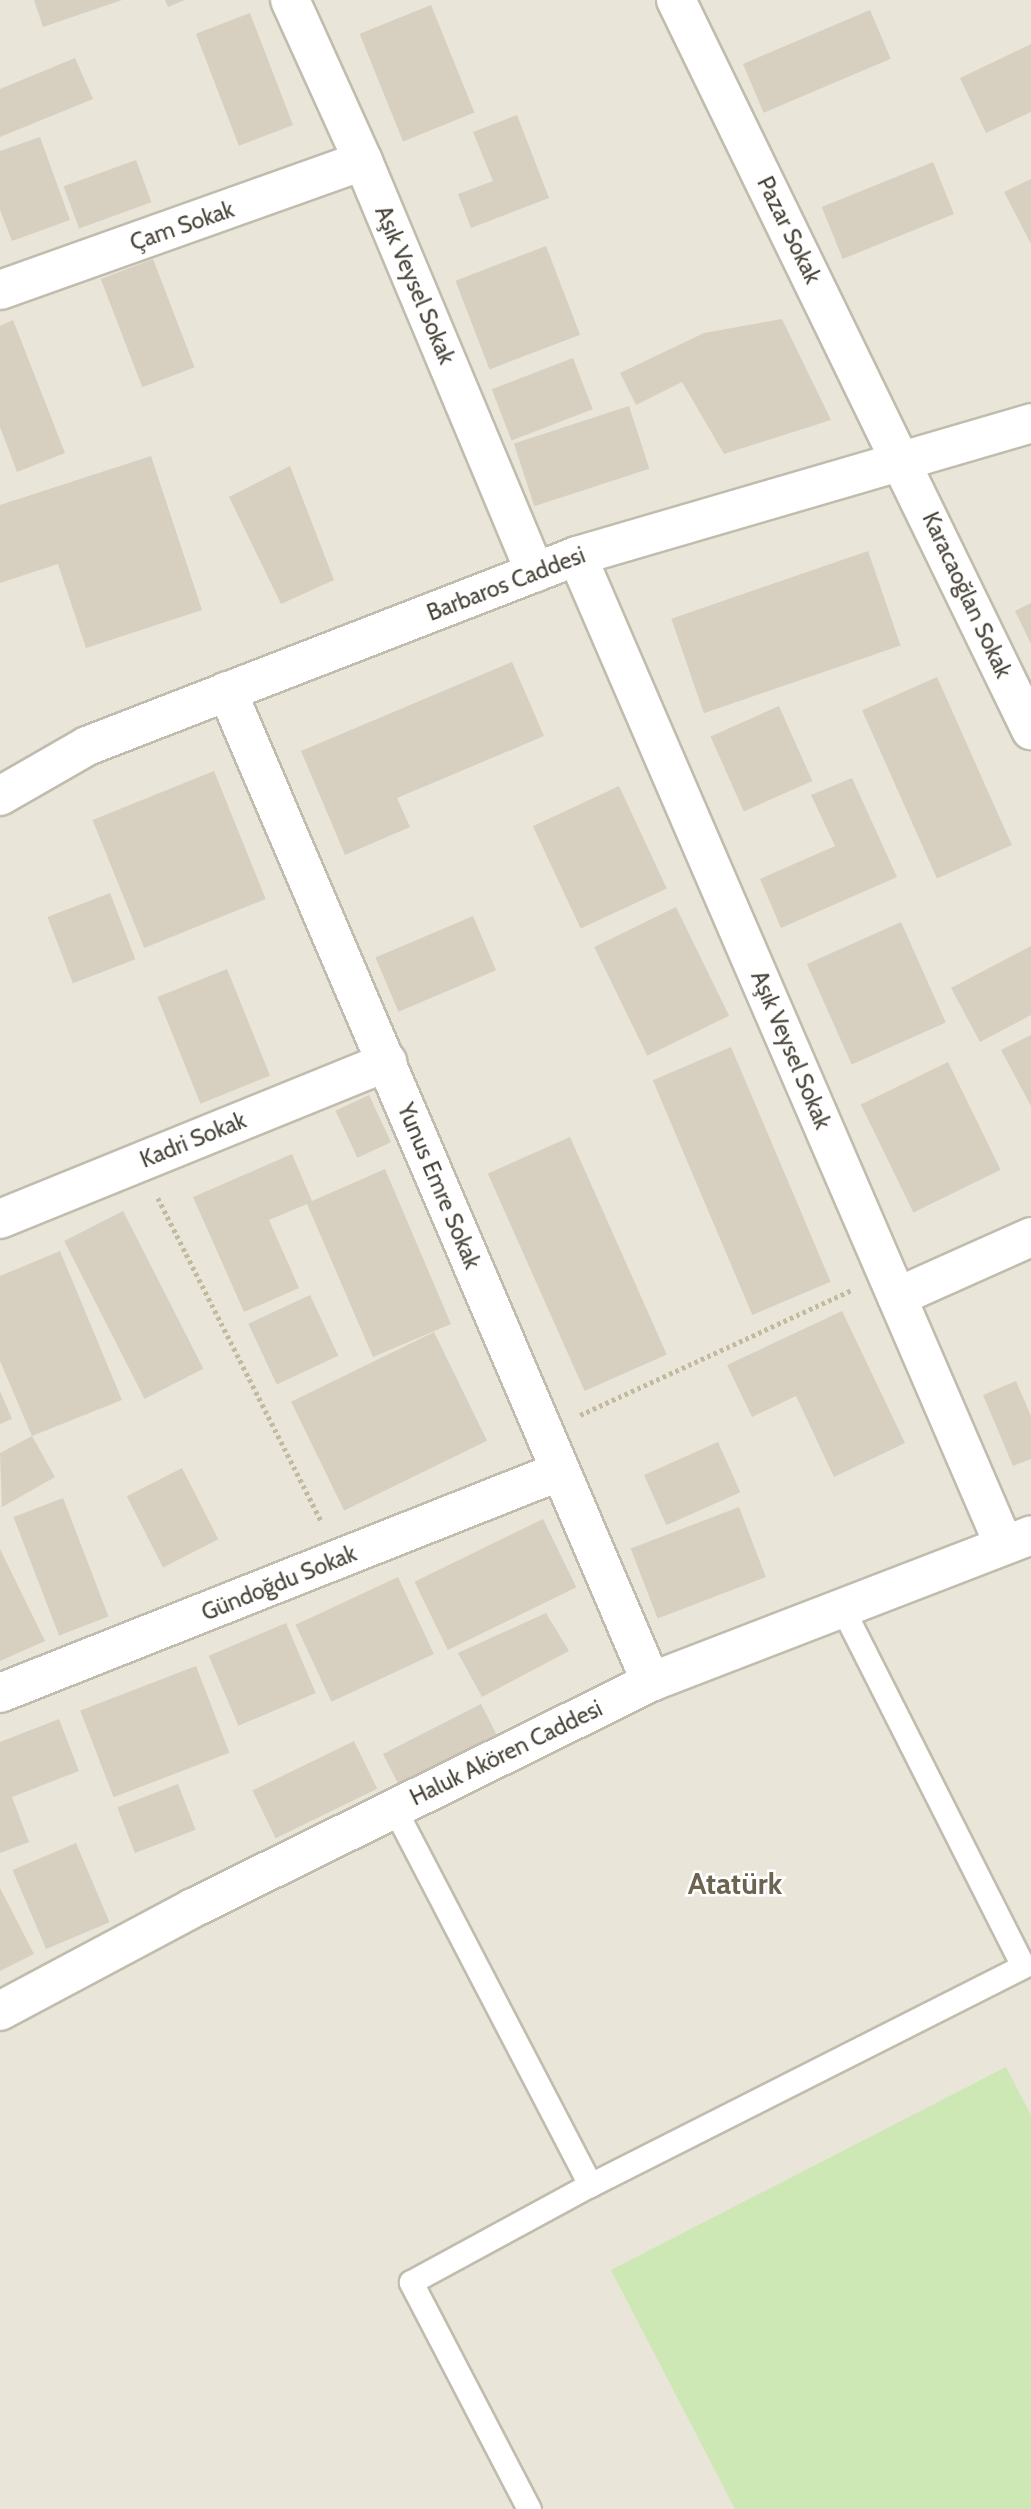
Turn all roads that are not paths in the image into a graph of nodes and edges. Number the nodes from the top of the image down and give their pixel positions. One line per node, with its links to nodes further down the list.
1 (290, 0): 3 (street, Aşık Veysel Sokak)
2 (676, 0): 6 (street, Pazar Sokak)
3 (363, 162): 4 (street, Çam Sokak); 8 (street, Aşık Veysel Sokak)
4 (0, 290)
5 (1031, 424): 6 (street, Barbaros Caddesi)
6 (903, 460): 7 (street, Barbaros Caddesi); 10 (street, Karacaoğlan Sokak)
7 (577, 556): 8 (street, Barbaros Caddesi); 15 (street, Aşık Veysel Sokak)
8 (535, 572): 9 (street, Barbaros Caddesi)
9 (227, 691): 11 (street, Barbaros Caddesi); 12 (street, Yunus Emre Sokak)
10 (1031, 730)
11 (0, 796)
12 (387, 1062): 13 (street, Kadri Sokak); 16 (street, Yunus Emre Sokak)
13 (0, 1219)
14 (1031, 1237): 15 (street)
15 (892, 1284): 17 (street, Aşık Veysel Sokak)
16 (558, 1472): 19 (street, Yunus Emre Sokak); 20 (street, Gündoğdu Sokak)
17 (1018, 1540): 18 (street, Haluk Akören Caddesi)
18 (842, 1607): 19 (street, Haluk Akören Caddesi); 22 (lane)
19 (650, 1682): 21 (street, Haluk Akören Caddesi)
20 (0, 1693)
21 (394, 1808): 23 (street, Haluk Akören Caddesi); 24 (lane)
22 (1027, 1964): 24 (lane)
23 (0, 2011)
24 (590, 2185): 25 (lane)
25 (529, 2509)

